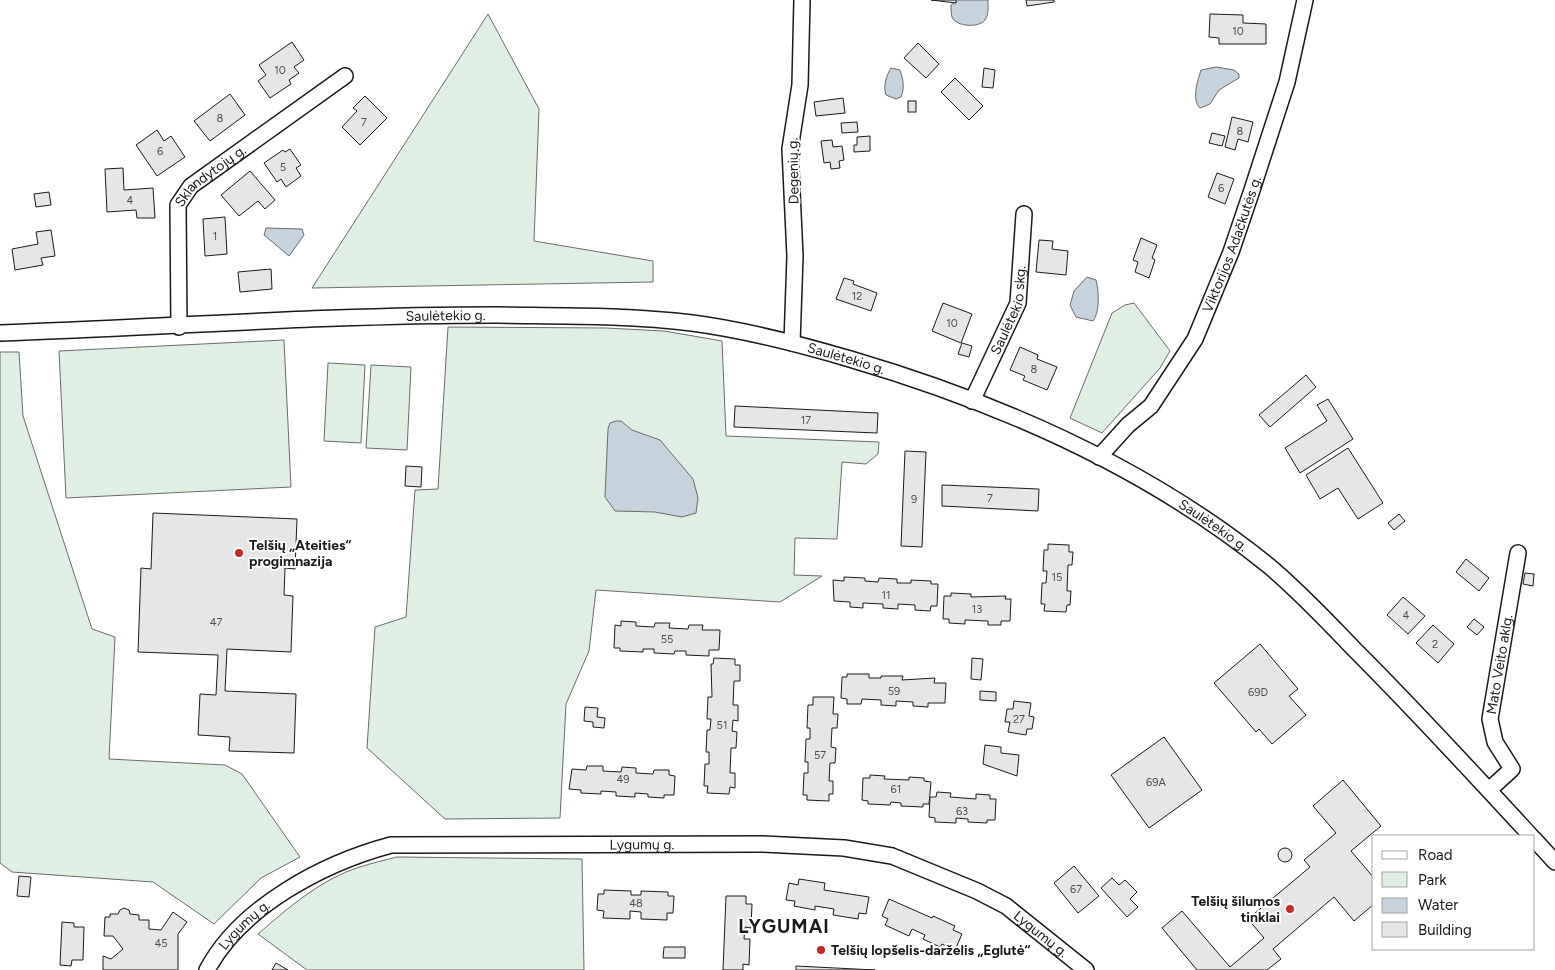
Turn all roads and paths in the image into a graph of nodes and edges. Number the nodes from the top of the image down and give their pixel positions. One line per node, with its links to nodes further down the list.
1 (802, 0): 7 (street, Degenių g.)
2 (1305, 0): 9 (street, Viktorijos Adačkutės g.)
3 (345, 76): 5 (street, Sklandytojų g.)
4 (1024, 214): 8 (street, Saulėtekio skg.)
5 (179, 327): 6 (street, Saulėtekio g.); 7 (street, Saulėtekio g.)
6 (0, 334)
7 (792, 343): 8 (street, Saulėtekio g.)
8 (972, 401): 9 (street, Saulėtekio g.)
9 (1099, 457): 11 (street, Saulėtekio g.)
10 (1518, 553): 11 (street, Mato Veito aklg.)
11 (1489, 790): 12 (street, Saulėtekio g.)
12 (1530, 835)
13 (1535, 840): 14 (street)
14 (1555, 862)
15 (207, 970): 16 (street, Lygumų g.)
16 (1086, 970)

